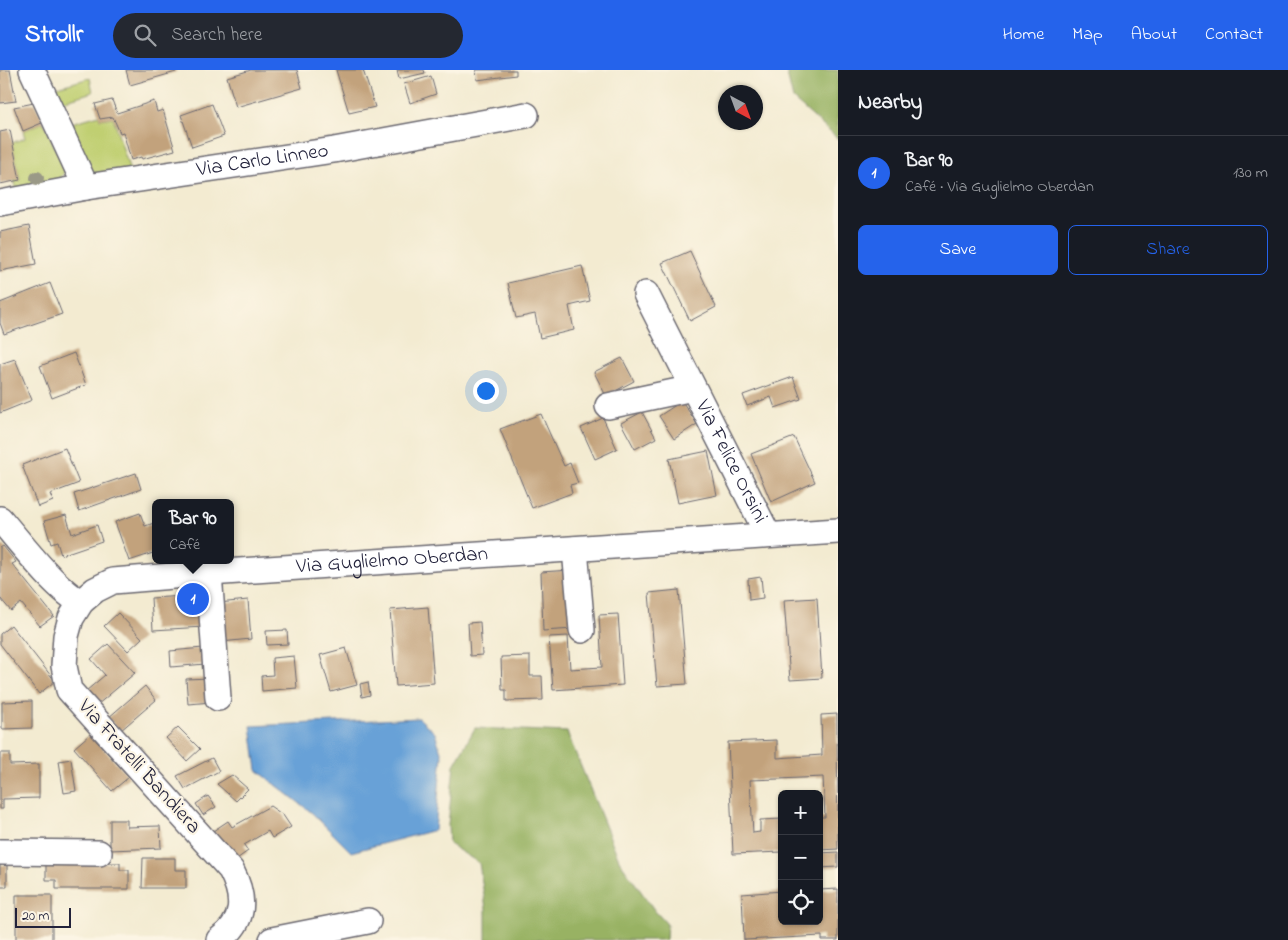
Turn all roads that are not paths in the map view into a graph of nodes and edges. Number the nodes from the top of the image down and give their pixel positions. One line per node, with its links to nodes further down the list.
1 (32, 70): 3 (street)
2 (526, 114): 3 (street, Via Carlo Linneo)
3 (86, 187): 4 (street, Via Carlo Linneo)
4 (0, 203)
5 (646, 294): 6 (street, Via Felice Orsini)
6 (693, 388): 7 (street, Via Felice Orsini); 10 (street, Via Felice Orsini)
7 (608, 406)
8 (0, 519): 13 (street)
9 (838, 531): 10 (street, Via Guglielmo Oberdan)
10 (768, 535): 11 (street, Via Guglielmo Oberdan)
11 (575, 549): 12 (street, Via Guglielmo Oberdan); 14 (street)
12 (209, 573): 13 (street, Via Guglielmo Oberdan); 15 (street)
13 (81, 602): 19 (street, Via Fratelli Bandiera)
14 (582, 630)
15 (218, 698)
16 (0, 852): 17 (street)
17 (99, 853)
18 (368, 921): 20 (street, Via Fratelli Bandiera)
19 (227, 932): 20 (street, Via Fratelli Bandiera)
20 (272, 940)

